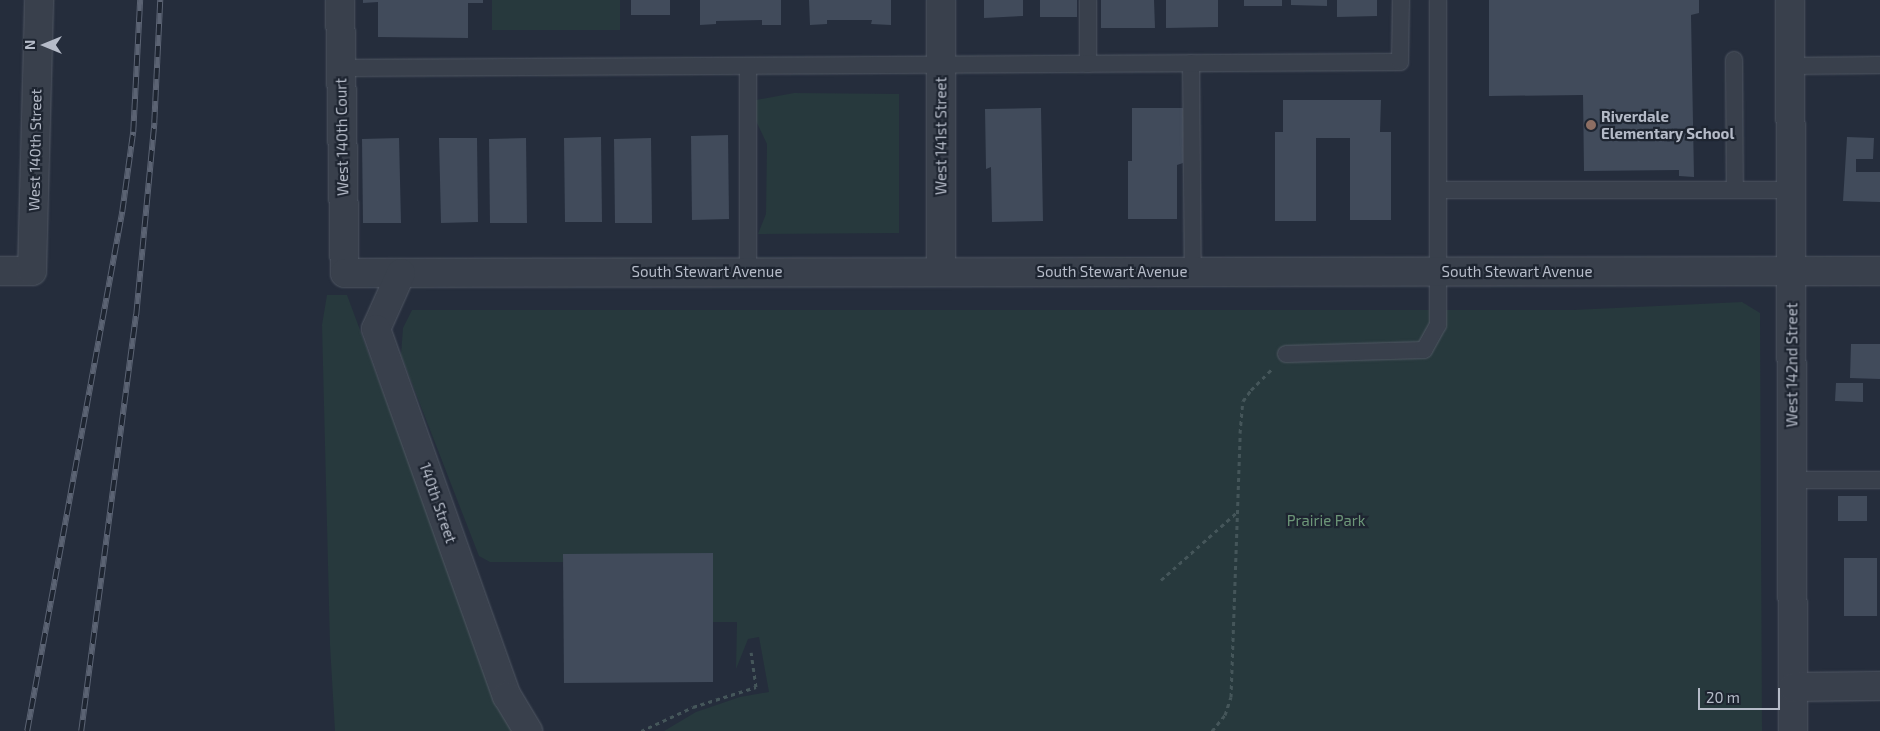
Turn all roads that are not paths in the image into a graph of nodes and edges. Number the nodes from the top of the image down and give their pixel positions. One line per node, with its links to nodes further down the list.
1 (39, 0): 19 (street, West 140th Street)
2 (340, 0): 15 (street, West 140th Court)
3 (941, 0): 10 (street, West 141st Street)
4 (1088, 0): 11 (lane)
5 (1401, 0): 9 (lane)
6 (1438, 0): 16 (lane)
7 (1790, 0): 14 (street, West 142nd Street)
8 (1734, 60): 17 (lane)
9 (1191, 63): 11 (lane); 23 (lane)
10 (941, 64): 11 (lane); 13 (lane); 22 (street, West 141st Street)
11 (1088, 64)
12 (1880, 65): 14 (lane)
13 (748, 66): 15 (lane); 21 (lane)
14 (1789, 66): 18 (street, West 142nd Street)
15 (341, 68): 26 (street, West 140th Court)
16 (1438, 190): 17 (lane); 24 (lane)
17 (1735, 190): 18 (lane)
18 (1791, 190): 25 (street, West 142nd Street)
19 (0, 271)
20 (1880, 271): 25 (street, South Stewart Avenue)
21 (748, 272): 22 (street, South Stewart Avenue); 27 (street, South Stewart Avenue)
22 (941, 272): 23 (street, South Stewart Avenue)
23 (1193, 272): 24 (street, South Stewart Avenue)
24 (1438, 272): 25 (street, South Stewart Avenue); 28 (lane)
25 (1791, 272): 29 (street, West 142nd Street)
26 (345, 273): 27 (street, South Stewart Avenue)
27 (401, 273): 33 (street, 140th Street)
28 (1286, 354)
29 (1792, 480): 30 (lane); 31 (street, West 142nd Street)
30 (1880, 480)
31 (1793, 686): 32 (street); 34 (street, West 142nd Street)
32 (1880, 686)
33 (528, 731)
34 (1793, 731)

